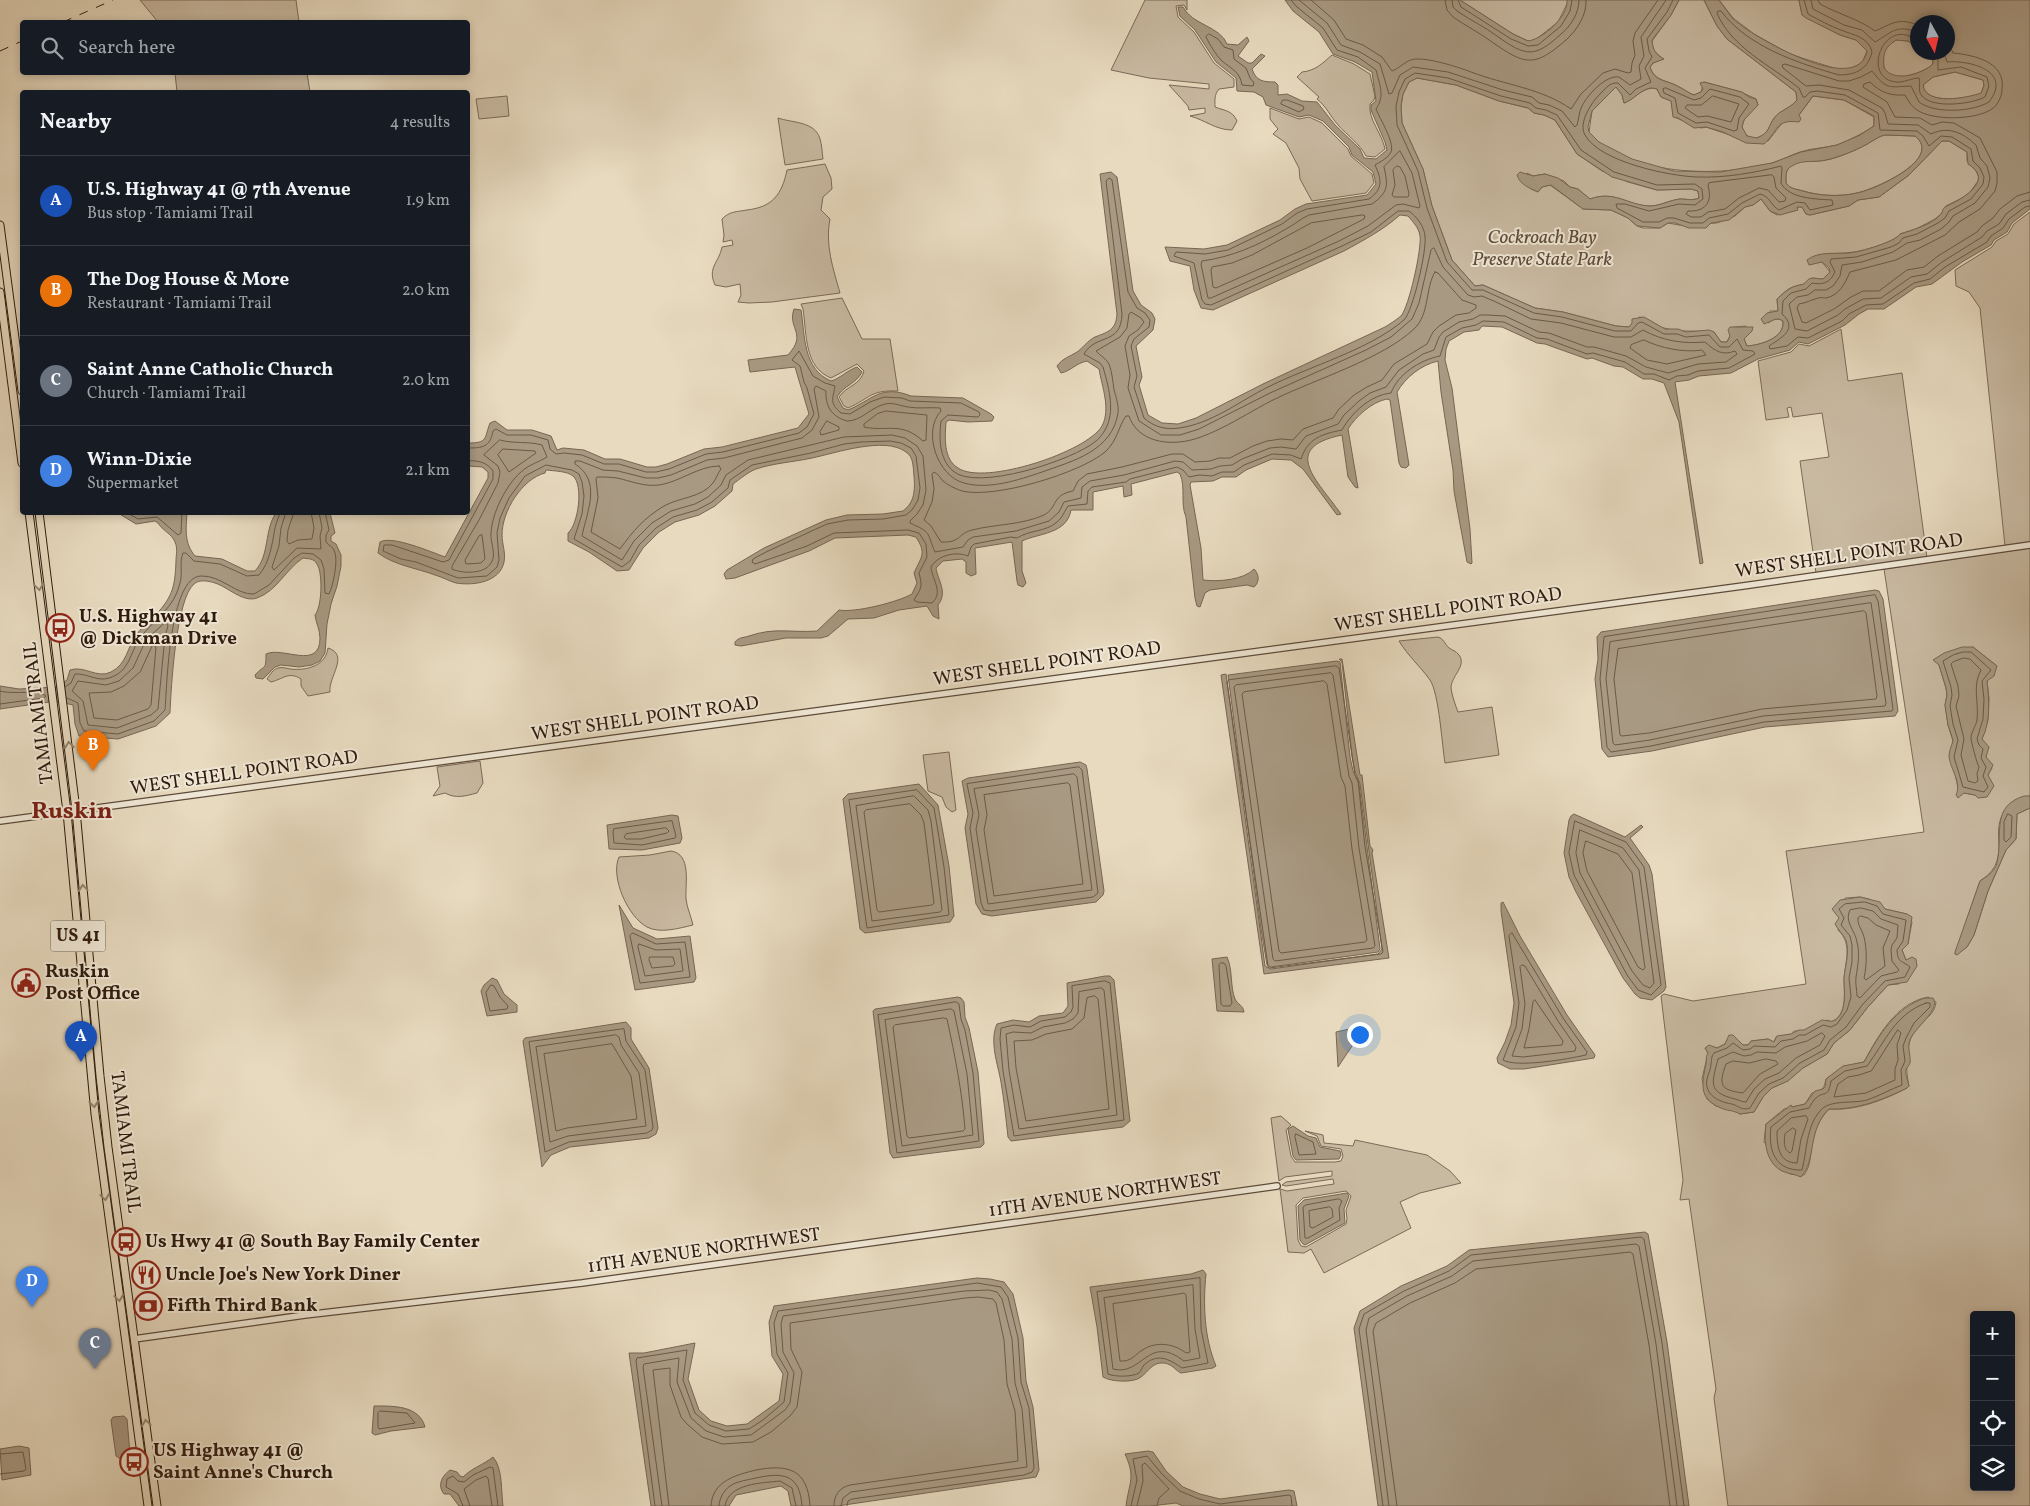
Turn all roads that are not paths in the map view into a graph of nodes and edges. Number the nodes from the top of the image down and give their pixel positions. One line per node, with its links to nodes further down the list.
1 (0, 225): 2 (main road)
2 (3, 268): 5 (main road)
3 (0, 292): 4 (main road)
4 (6, 341): 5 (main road); 7 (main road)
5 (17, 350): 6 (main road)
6 (20, 375)
7 (20, 448)
8 (29, 515): 12 (main road, TAMIAMI TRAIL / US 41, one-way to 12)
9 (39, 515): 11 (main road, TAMIAMI TRAIL / US 41, one-way to 9)
10 (2030, 545): 11 (street, WEST SHELL POINT ROAD)
11 (76, 810): 12 (street, WEST SHELL POINT ROAD); 15 (main road, TAMIAMI TRAIL / US 41, one-way to 11)
12 (67, 812): 13 (street, WEST SHELL POINT ROAD); 14 (main road, TAMIAMI TRAIL / US 41)
13 (0, 821)
14 (75, 897): 15 (main road); 16 (main road, TAMIAMI TRAIL / US 41)
15 (88, 938): 17 (main road, TAMIAMI TRAIL / US 41)
16 (80, 959): 17 (main road); 19 (main road, TAMIAMI TRAIL / US 41, one-way to 19)
17 (93, 1002): 20 (main road, TAMIAMI TRAIL / US 41)
18 (1277, 1186): 20 (street, 11TH AVENUE NORTHWEST)
19 (123, 1329): 20 (main road); 21 (main road, TAMIAMI TRAIL / US 41)
20 (134, 1339): 22 (main road, TAMIAMI TRAIL / US 41)
21 (125, 1340): 22 (main road); 24 (main road, TAMIAMI TRAIL / US 41)
22 (137, 1363): 23 (main road, TAMIAMI TRAIL / US 41, one-way to 22)
23 (148, 1442): 24 (main road); 26 (main road, TAMIAMI TRAIL / US 41)
24 (139, 1443): 25 (main road, TAMIAMI TRAIL / US 41)
25 (147, 1503): 26 (main road)
26 (157, 1503)

